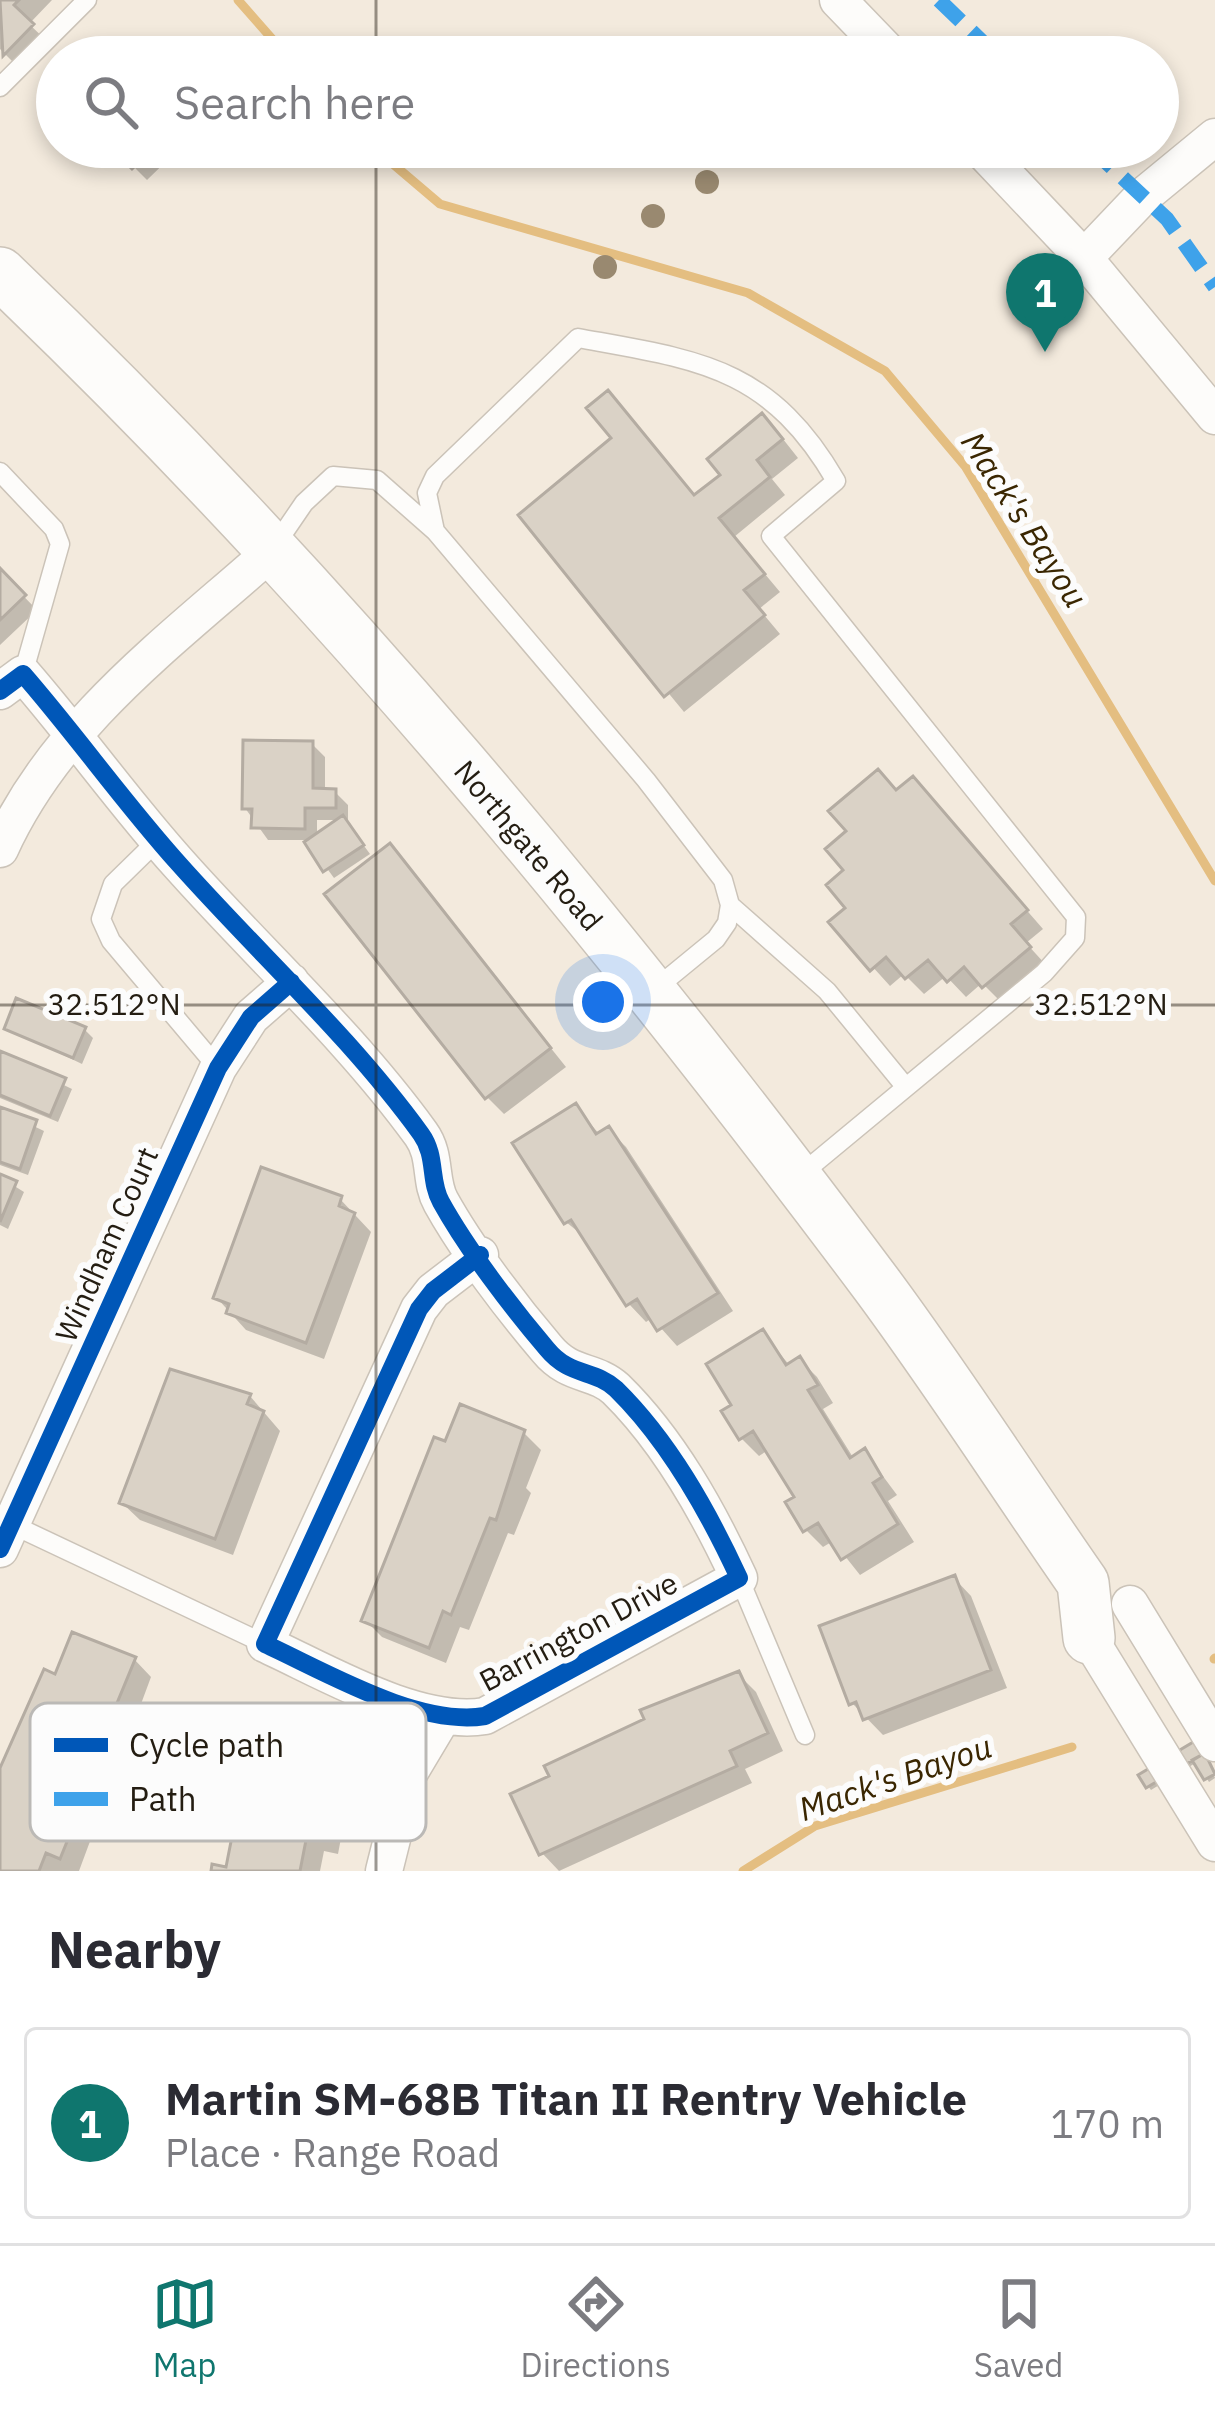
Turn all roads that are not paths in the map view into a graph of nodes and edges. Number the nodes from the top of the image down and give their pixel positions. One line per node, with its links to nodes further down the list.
1 (87, 0): 3 (lane)
2 (838, 0): 4 (street)
3 (51, 36)
4 (873, 36)
5 (36, 50): 6 (lane)
6 (0, 86)
7 (1215, 137): 8 (street)
8 (1179, 167)
9 (999, 168): 11 (street)
10 (1177, 168): 11 (street)
11 (1084, 258): 13 (street)
12 (0, 274): 16 (main road, Northgate Road)
13 (1215, 416)
14 (0, 472): 17 (lane)
15 (435, 531): 16 (lane); 21 (lane); 25 (lane)
16 (272, 551): 18 (street); 23 (main road, Northgate Road)
17 (12, 683): 18 (street)
18 (74, 732): 19 (street); 20 (street)
19 (158, 840): 22 (street); 24 (lane)
20 (0, 849)
21 (730, 904): 23 (lane); 25 (lane)
22 (291, 982): 24 (street, Windham Court); 27 (street)
23 (652, 992): 26 (main road, Northgate Road)
24 (218, 1068): 28 (street, Windham Court)
25 (904, 1085): 26 (lane)
26 (795, 1179): 30 (main road, Northgate Road)
27 (480, 1256): 29 (street); 33 (street)
28 (6, 1536): 33 (lane)
29 (739, 1578): 36 (street, Barrington Drive); 37 (lane)
30 (1083, 1583): 31 (main road); 32 (main road, Northgate Road)
31 (1130, 1604): 38 (street)
32 (1089, 1638): 41 (street)
33 (265, 1644): 34 (street)
34 (406, 1703)
35 (426, 1711): 36 (street)
36 (442, 1718): 39 (street)
37 (805, 1735)
38 (1215, 1743)
39 (426, 1745)
40 (392, 1841): 42 (street)
41 (1215, 1843)
42 (384, 1871)

